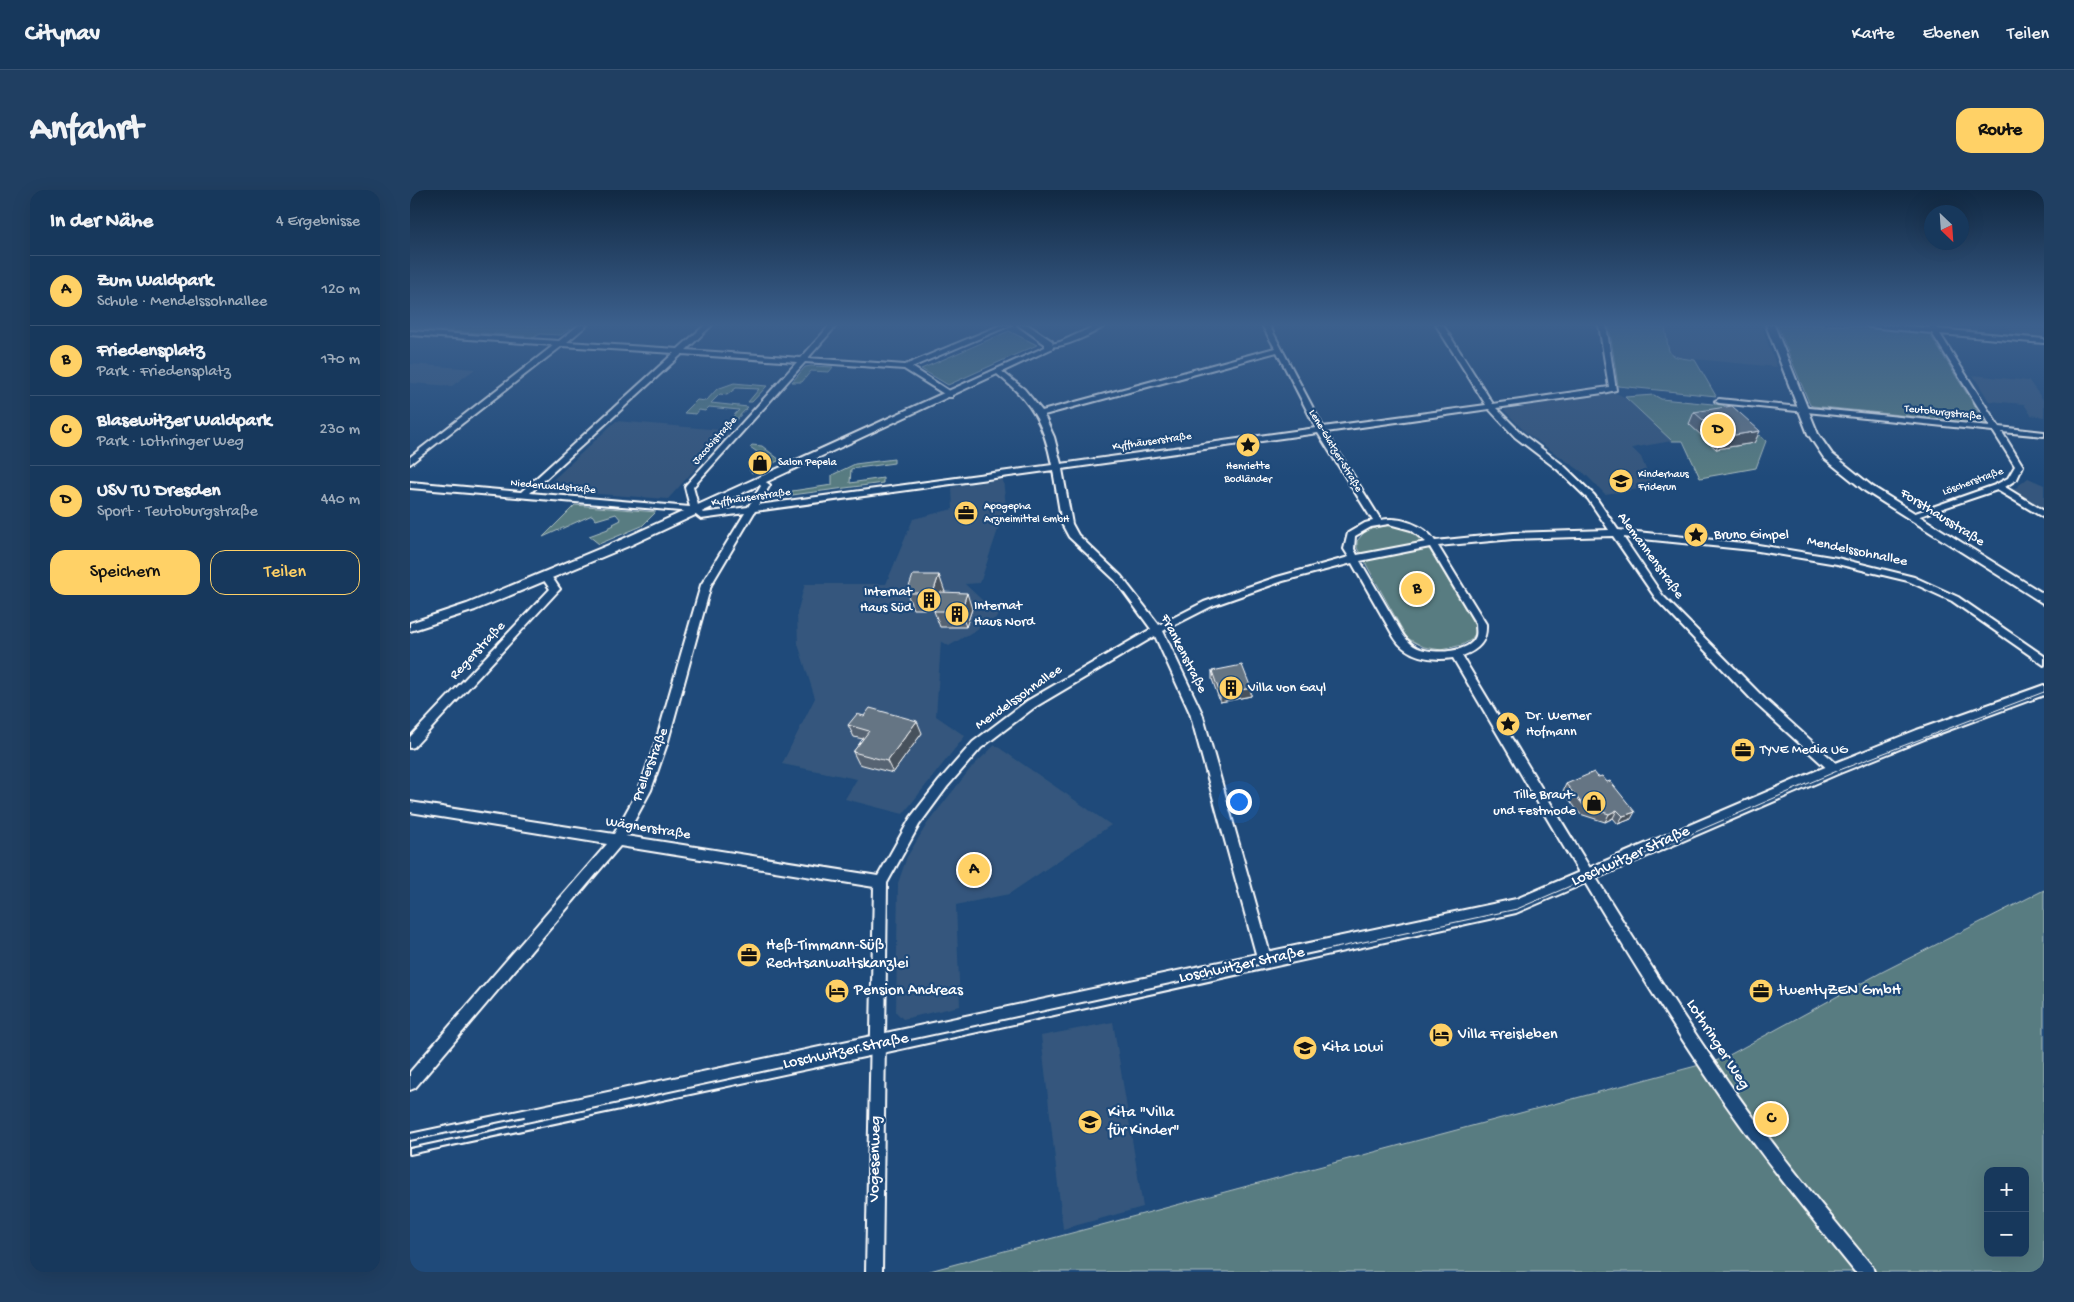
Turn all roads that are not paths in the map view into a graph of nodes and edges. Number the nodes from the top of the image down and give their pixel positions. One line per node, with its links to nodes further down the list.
1 (520, 375): 21 (street)
2 (655, 375): 26 (street)
3 (788, 375): 28 (street, Jacobistraße)
4 (918, 375): 13 (street)
5 (992, 375): 13 (street)
6 (1004, 375): 17 (street, Frankenstraße)
7 (1182, 375): 17 (street)
8 (1292, 375): 19 (street, Lene-Glatzer-Straße)
9 (1471, 375): 15 (street, Alemannenstraße)
10 (1611, 375): 15 (street, Kyffhäuserstraße)
11 (1789, 375): 16 (street, Forsthausstraße)
12 (1963, 375): 18 (street, Löscherstraße)
13 (949, 395): 23 (street)
14 (1719, 401): 16 (street, Teutoburgstraße)
15 (1491, 407): 19 (street, Kyffhäuserstraße); 32 (street, Alemannenstraße)
16 (1802, 409): 18 (street, Teutoburgstraße); 30 (street, Forsthausstraße)
17 (1040, 414): 22 (street, Frankenstraße)
18 (1997, 429): 20 (street, Teutoburgstraße); 25 (street, Löscherstraße)
19 (1321, 432): 22 (street, Kyffhäuserstraße); 31 (street, Lene-Glatzer-Straße)
20 (2044, 434)
21 (410, 461)
22 (1056, 466): 27 (street, Kyffhäuserstraße); 38 (street, Frankenstraße)
23 (760, 481): 27 (street, Prellerstraße); 28 (street)
24 (410, 485): 26 (street, Niederwaldstraße)
25 (1998, 487): 29 (street); 30 (street, Löscherstraße)
26 (523, 495): 28 (street, Niederwaldstraße)
27 (752, 509): 28 (street, Kyffhäuserstraße); 45 (street, Prellerstraße)
28 (695, 510): 35 (street)
29 (2044, 515)
30 (1911, 516): 36 (street, Forsthausstraße)
31 (1378, 522): 33 (street); 34 (street)
32 (1616, 533): 33 (street, Mendelssohnallee); 40 (street, Mendelssohnallee); 43 (street, Alemannenstraße)
33 (1432, 544): 34 (street, Mendelssohnallee); 39 (street)
34 (1354, 559): 38 (street, Mendelssohnallee); 39 (street)
35 (546, 576): 37 (street); 42 (street, Regerstraße)
36 (2044, 600)
37 (410, 627)
38 (1157, 630): 47 (street, Mendelssohnallee); 48 (street, Frankenstraße)
39 (1456, 654): 46 (street)
40 (2044, 661)
41 (2044, 690): 43 (street, Loschwitzer Straße)
42 (410, 744)
43 (1835, 769): 46 (street, Loschwitzer Straße)
44 (410, 807): 45 (street, Wägnerstraße)
45 (618, 839): 47 (street, Wägnerstraße); 50 (street, Prellerstraße)
46 (1588, 876): 48 (street, Loschwitzer Straße); 53 (street, Lothringer Weg)
47 (881, 882): 49 (street, Mendelssohnallee)
48 (1265, 961): 49 (street, Loschwitzer Straße)
49 (878, 1045): 51 (street, Loschwitzer Straße); 52 (street, Vogesenweg)
50 (410, 1082)
51 (410, 1144)
52 (874, 1272)
53 (1866, 1272)

